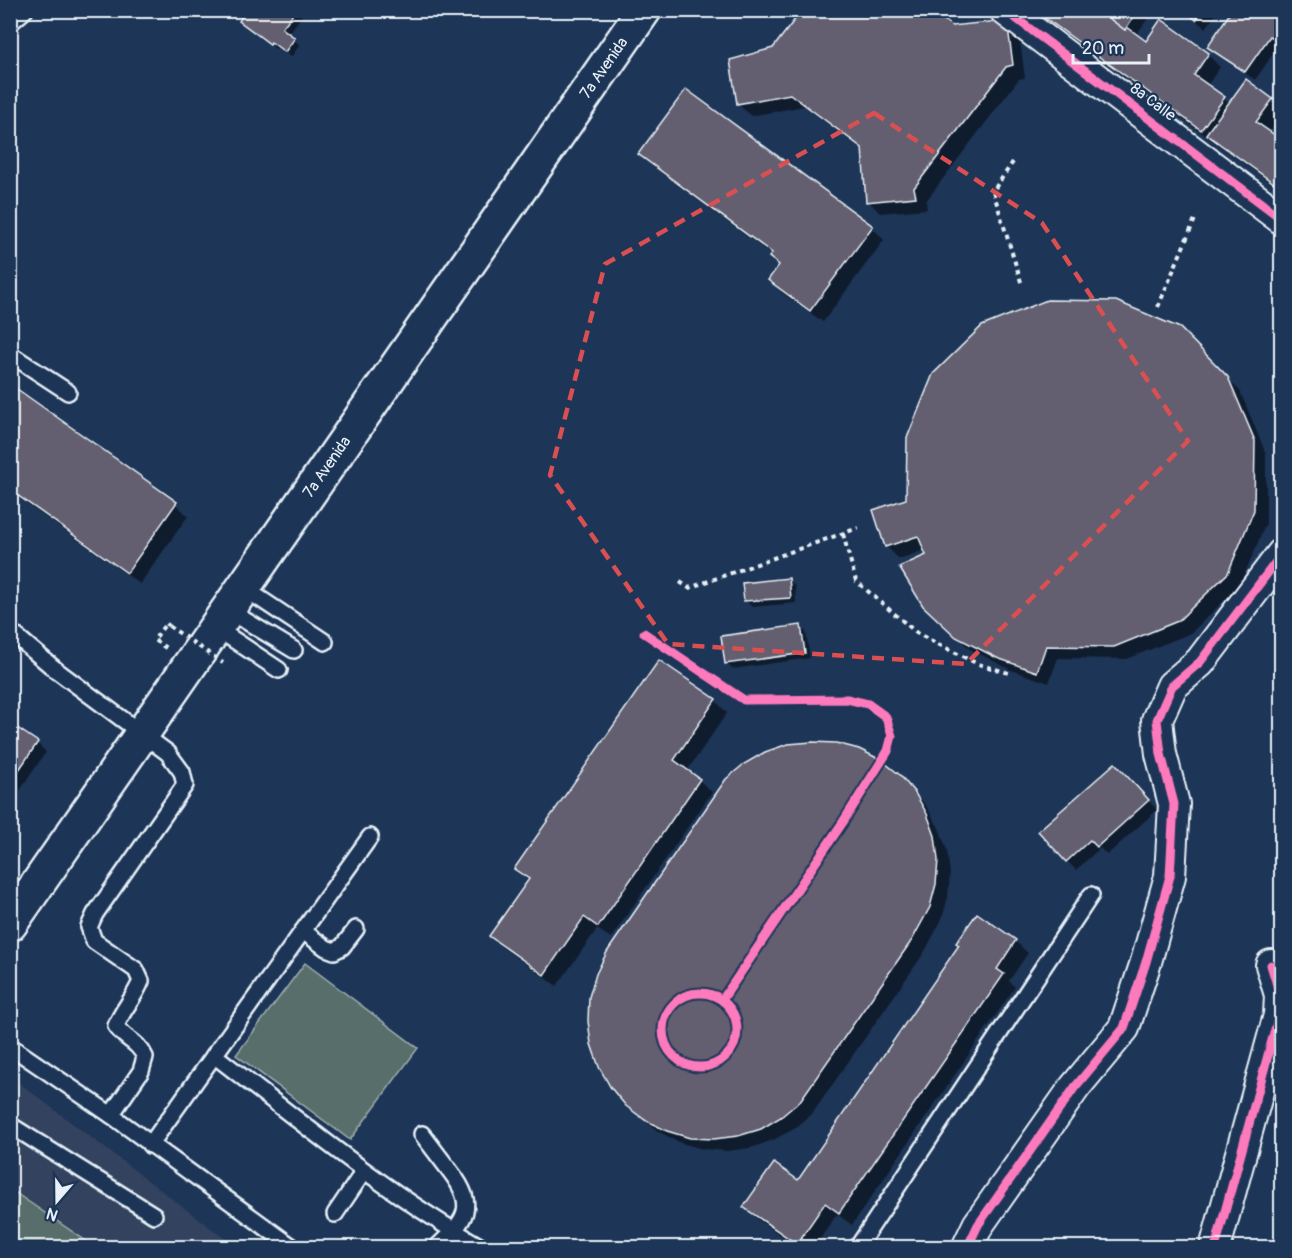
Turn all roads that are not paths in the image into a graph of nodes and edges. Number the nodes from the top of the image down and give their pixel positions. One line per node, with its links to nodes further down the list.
1 (25, 10): 4 (lane)
2 (644, 10): 9 (main road, 7a Avenida)
3 (1005, 10): 5 (street, 8a Calle)
4 (10, 23)
5 (1281, 219)
6 (10, 354): 7 (lane)
7 (68, 392)
8 (1281, 554): 35 (street)
9 (229, 609): 11 (lane); 12 (lane); 13 (lane); 14 (main road, 7a Avenida)
10 (10, 631): 14 (lane)
11 (325, 642)
12 (294, 650)
13 (279, 670)
14 (142, 735): 17 (main road, 7a Avenida); 23 (lane)
15 (370, 837): 19 (lane)
16 (1091, 895): 34 (lane)
17 (10, 924)
18 (356, 929): 19 (lane)
19 (303, 931): 22 (lane)
20 (1271, 965): 36 (street)
21 (10, 1046): 23 (lane)
22 (214, 1055): 26 (lane); 27 (lane)
23 (111, 1115): 26 (lane)
24 (10, 1125): 29 (lane)
25 (422, 1134): 30 (lane)
26 (150, 1145): 31 (lane)
27 (364, 1171): 28 (lane); 30 (lane)
28 (335, 1214)
29 (154, 1215)
30 (454, 1231): 32 (lane); 33 (lane)
31 (294, 1248)
32 (436, 1248)
33 (483, 1248)
34 (858, 1248)
35 (967, 1248)
36 (1215, 1248)

